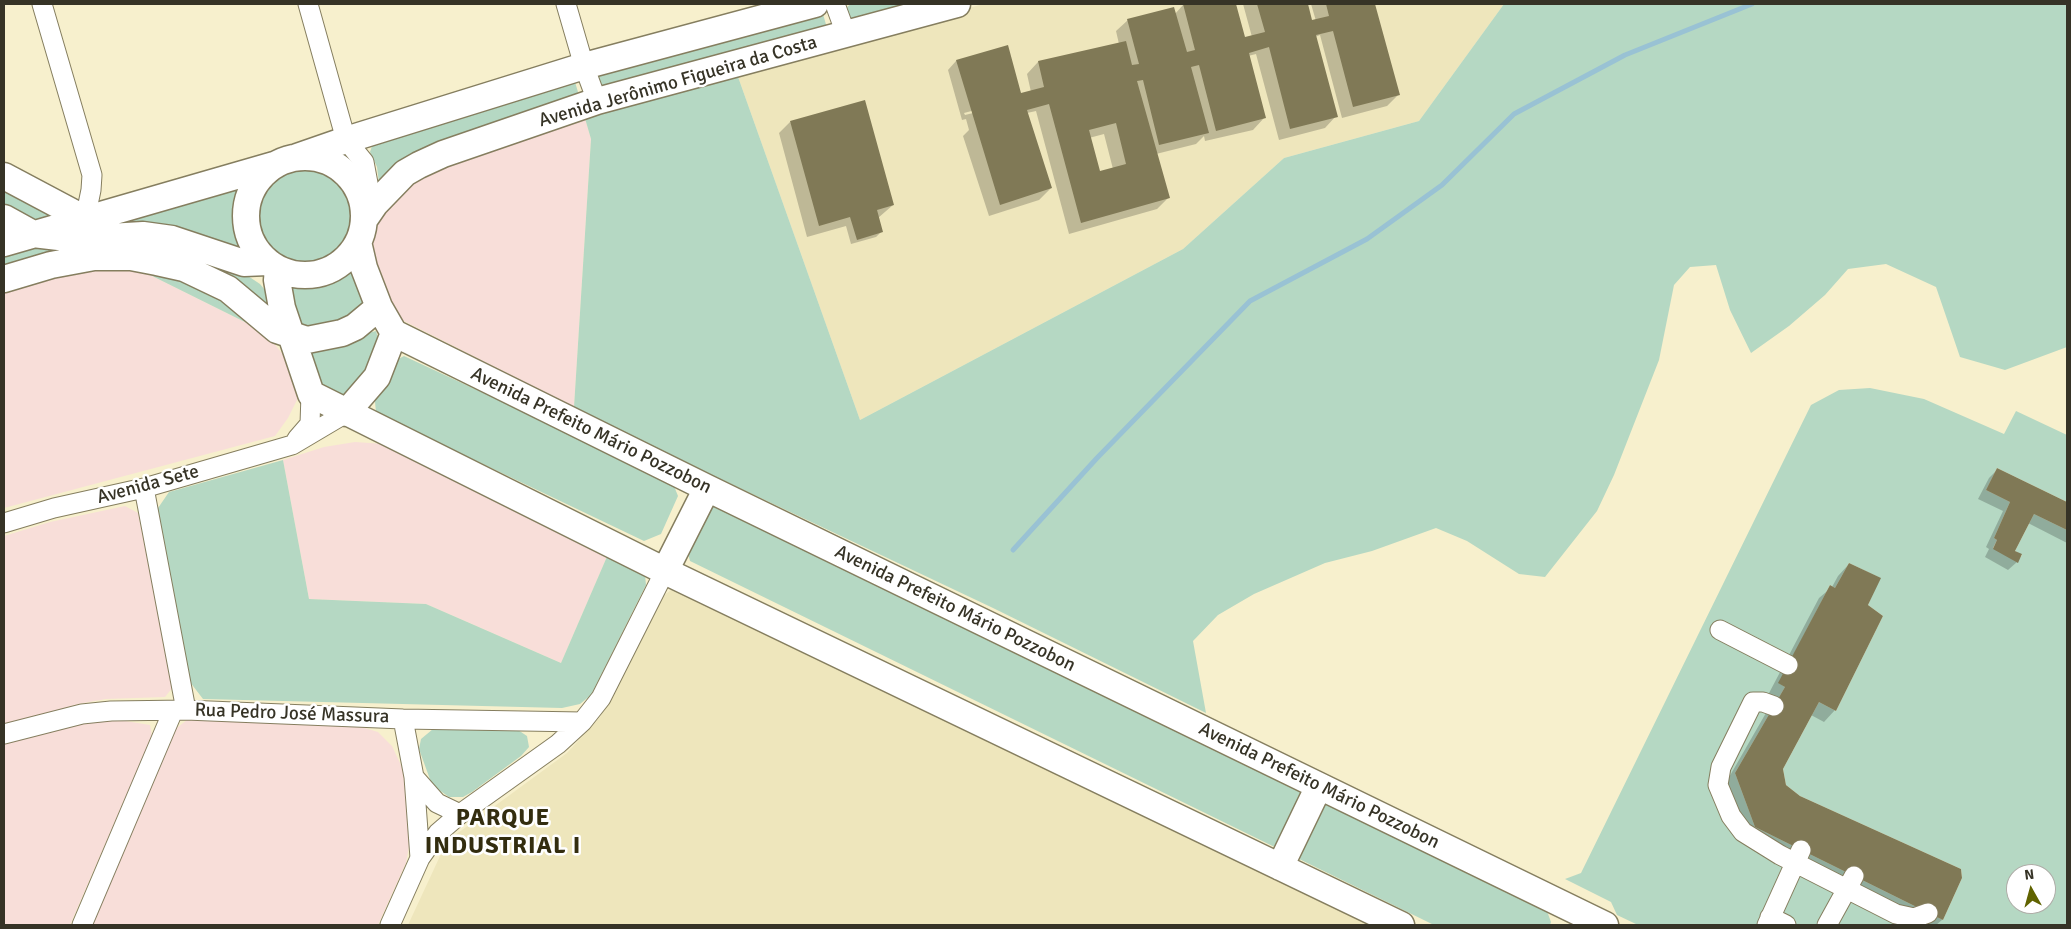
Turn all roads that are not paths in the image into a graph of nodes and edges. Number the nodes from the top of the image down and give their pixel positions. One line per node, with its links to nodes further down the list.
1 (42, 4): 14 (street)
2 (308, 4): 10 (street)
3 (566, 4): 8 (street)
4 (815, 4): 8 (street, Avenida Jerônimo Figueira da Costa)
5 (835, 4): 7 (street)
6 (957, 4): 7 (street, Avenida Jerônimo Figueira da Costa)
7 (846, 34): 9 (street, Avenida Jerônimo Figueira da Costa)
8 (584, 66): 9 (street); 10 (street, Avenida Jerônimo Figueira da Costa)
9 (596, 101): 15 (street, Avenida Jerônimo Figueira da Costa)
10 (346, 140): 11 (street, Avenida Jerônimo Figueira da Costa); 15 (street)
11 (286, 161): 14 (street, Avenida Jerônimo Figueira da Costa); 15 (street); 18 (street)
12 (4, 176): 14 (street)
13 (4, 218): 16 (street)
14 (85, 218): 16 (street, Avenida Jerônimo Figueira da Costa)
15 (362, 222): 18 (street); 20 (street)
16 (34, 234): 17 (street, Avenida Jerônimo Figueira da Costa); 18 (street)
17 (4, 243)
18 (273, 265): 22 (street)
19 (4, 279): 22 (street)
20 (379, 307): 21 (street); 22 (street)
21 (394, 333): 24 (street); 27 (street, Avenida Prefeito Mário Pozzobon)
22 (291, 336): 23 (street)
23 (311, 394): 24 (street); 25 (street)
24 (346, 413): 25 (street, Avenida Sete); 29 (street)
25 (292, 446): 26 (street, Avenida Sete)
26 (144, 488): 28 (street, Avenida Sete); 33 (street)
27 (707, 488): 29 (street); 38 (street, Avenida Prefeito Mário Pozzobon)
28 (4, 523)
29 (665, 570): 35 (street); 42 (street)
30 (1720, 630): 31 (street)
31 (1788, 665)
32 (1774, 706): 40 (street)
33 (180, 710): 34 (street, Rua Pedro José Massura); 36 (street, Rua Pedro José Massura); 48 (street)
34 (403, 718): 35 (street, Rua Pedro José Massura); 37 (street)
35 (582, 722): 39 (street)
36 (4, 734)
37 (414, 777): 39 (street); 41 (street)
38 (1319, 786): 42 (street); 46 (street, Avenida Prefeito Mário Pozzobon)
39 (460, 814): 41 (street)
40 (1798, 856): 43 (street); 47 (street)
41 (420, 858): 49 (street)
42 (1280, 867): 50 (street)
43 (1850, 882): 44 (street); 51 (street)
44 (1896, 913): 45 (street)
45 (1928, 913)
46 (1592, 922)
47 (1774, 923)
48 (82, 925)
49 (390, 925)
50 (1401, 925)
51 (1827, 925)

